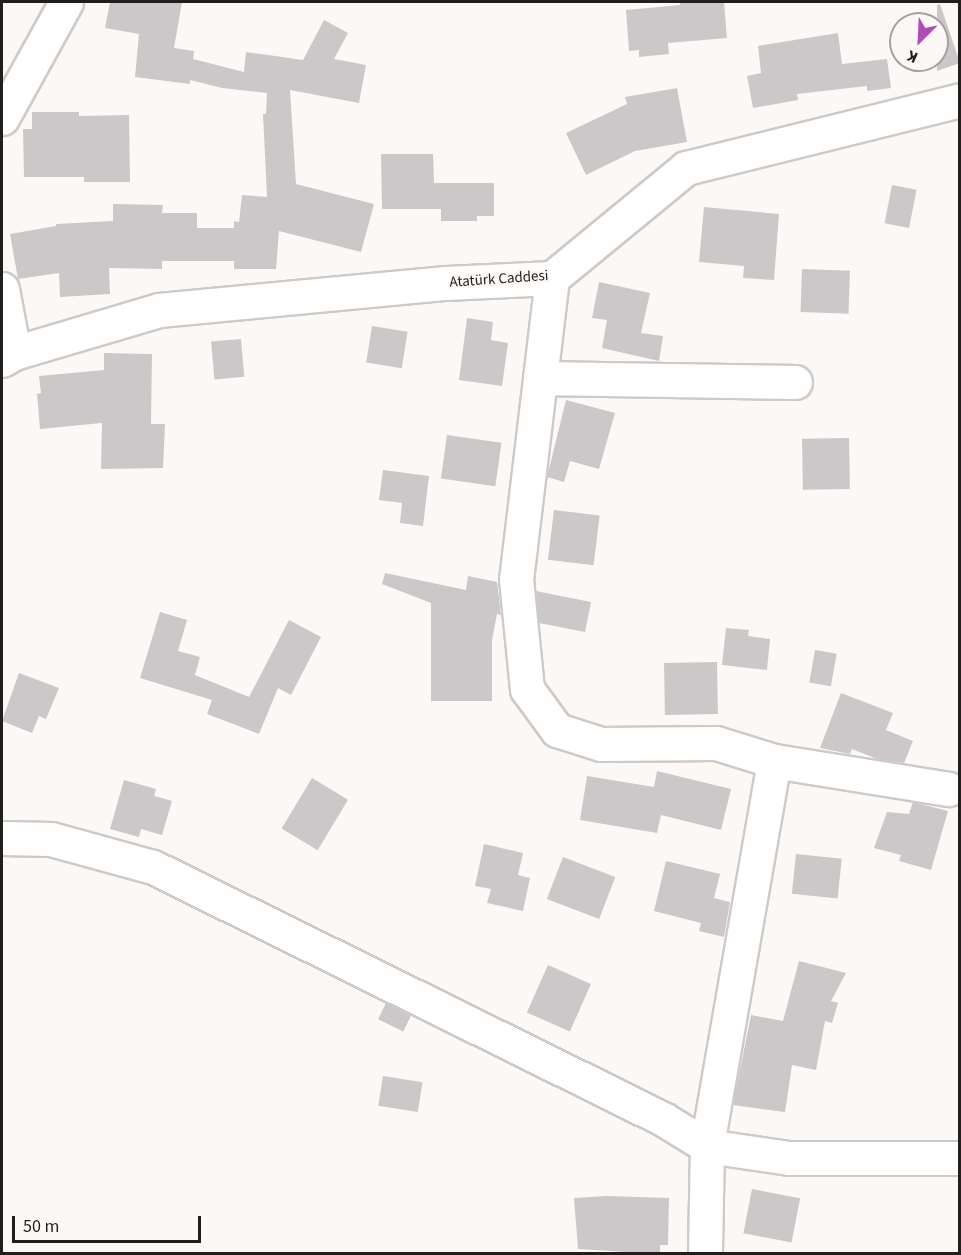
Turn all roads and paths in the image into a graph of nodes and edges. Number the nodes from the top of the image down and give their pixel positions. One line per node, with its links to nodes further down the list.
1 (66, 2): 3 (street)
2 (960, 100): 4 (street, Atatürk Caddesi)
3 (2, 118)
4 (552, 278): 6 (street, Atatürk Caddesi); 7 (street)
5 (2, 289): 6 (street)
6 (8, 357)
7 (540, 378): 8 (street); 9 (street)
8 (795, 382)
9 (774, 761): 10 (street); 12 (street)
10 (949, 789)
11 (2, 838): 12 (street)
12 (707, 1146): 13 (street); 14 (street)
13 (960, 1158)
14 (705, 1254)

